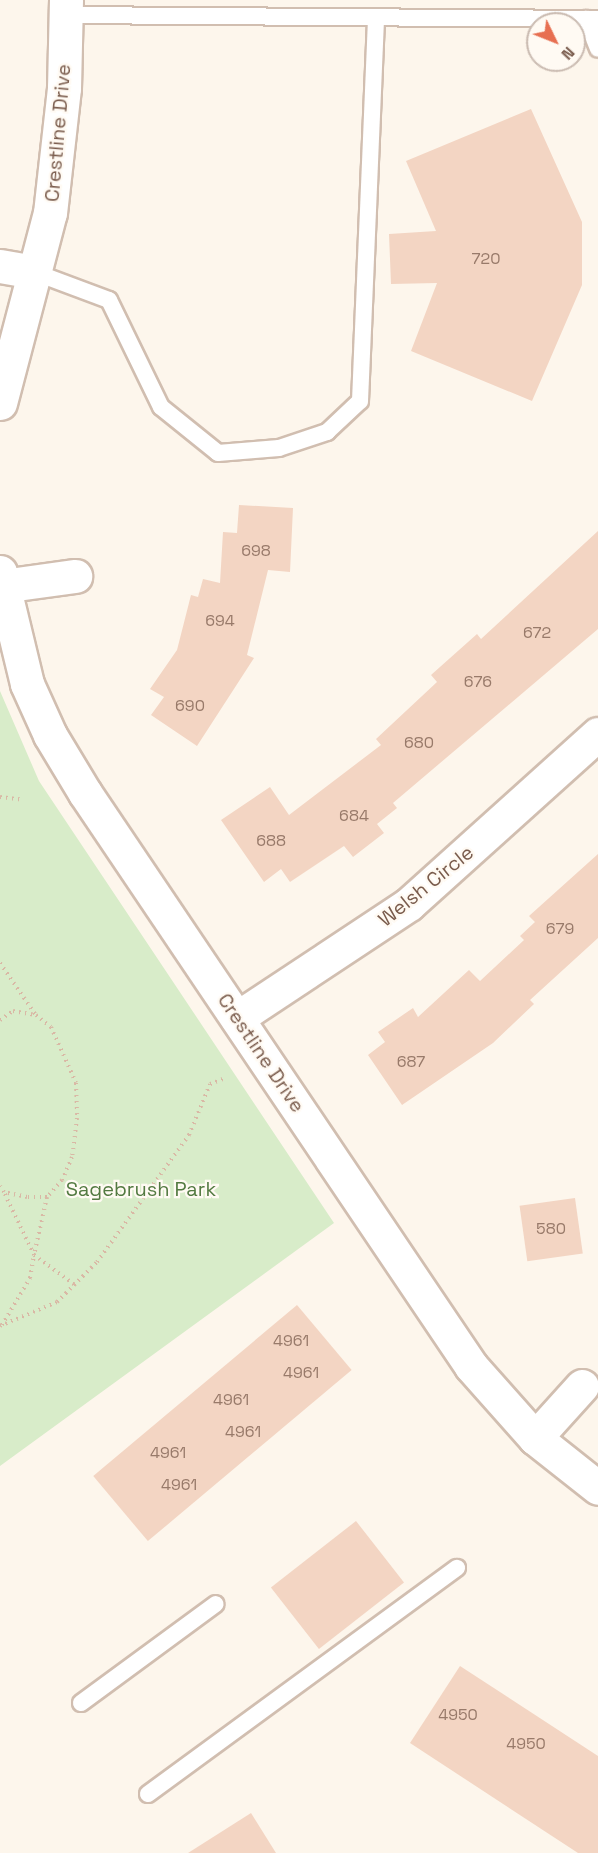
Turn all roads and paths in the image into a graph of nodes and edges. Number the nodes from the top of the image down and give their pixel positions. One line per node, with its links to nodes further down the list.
1 (65, 7): 2 (lane); 6 (street, Crestline Drive)
2 (376, 17): 3 (lane); 6 (lane)
3 (592, 19): 4 (lane)
4 (598, 50)
5 (0, 266): 6 (street)
6 (34, 272): 7 (street, Crestline Drive)
7 (0, 403)
8 (75, 576): 9 (street)
9 (1, 579): 15 (street, Crestline Drive)
10 (598, 734): 15 (street, Welsh Circle)
11 (0, 797): 12 (path)
12 (23, 800)
13 (0, 963): 14 (path)
14 (36, 1015): 16 (path); 20 (path)
15 (237, 1018): 25 (street, Crestline Drive)
16 (0, 1020)
17 (226, 1078): 22 (path)
18 (0, 1186): 19 (path)
19 (4, 1192): 20 (path); 21 (path)
20 (47, 1197): 21 (path)
21 (34, 1255): 22 (path); 23 (path)
22 (75, 1285): 23 (path)
23 (1, 1326)
24 (582, 1386): 25 (street)
25 (535, 1438): 26 (street, Crestline Drive)
26 (598, 1488)
27 (457, 1569): 30 (lane)
28 (216, 1604): 29 (lane)
29 (81, 1703)
30 (148, 1794)

